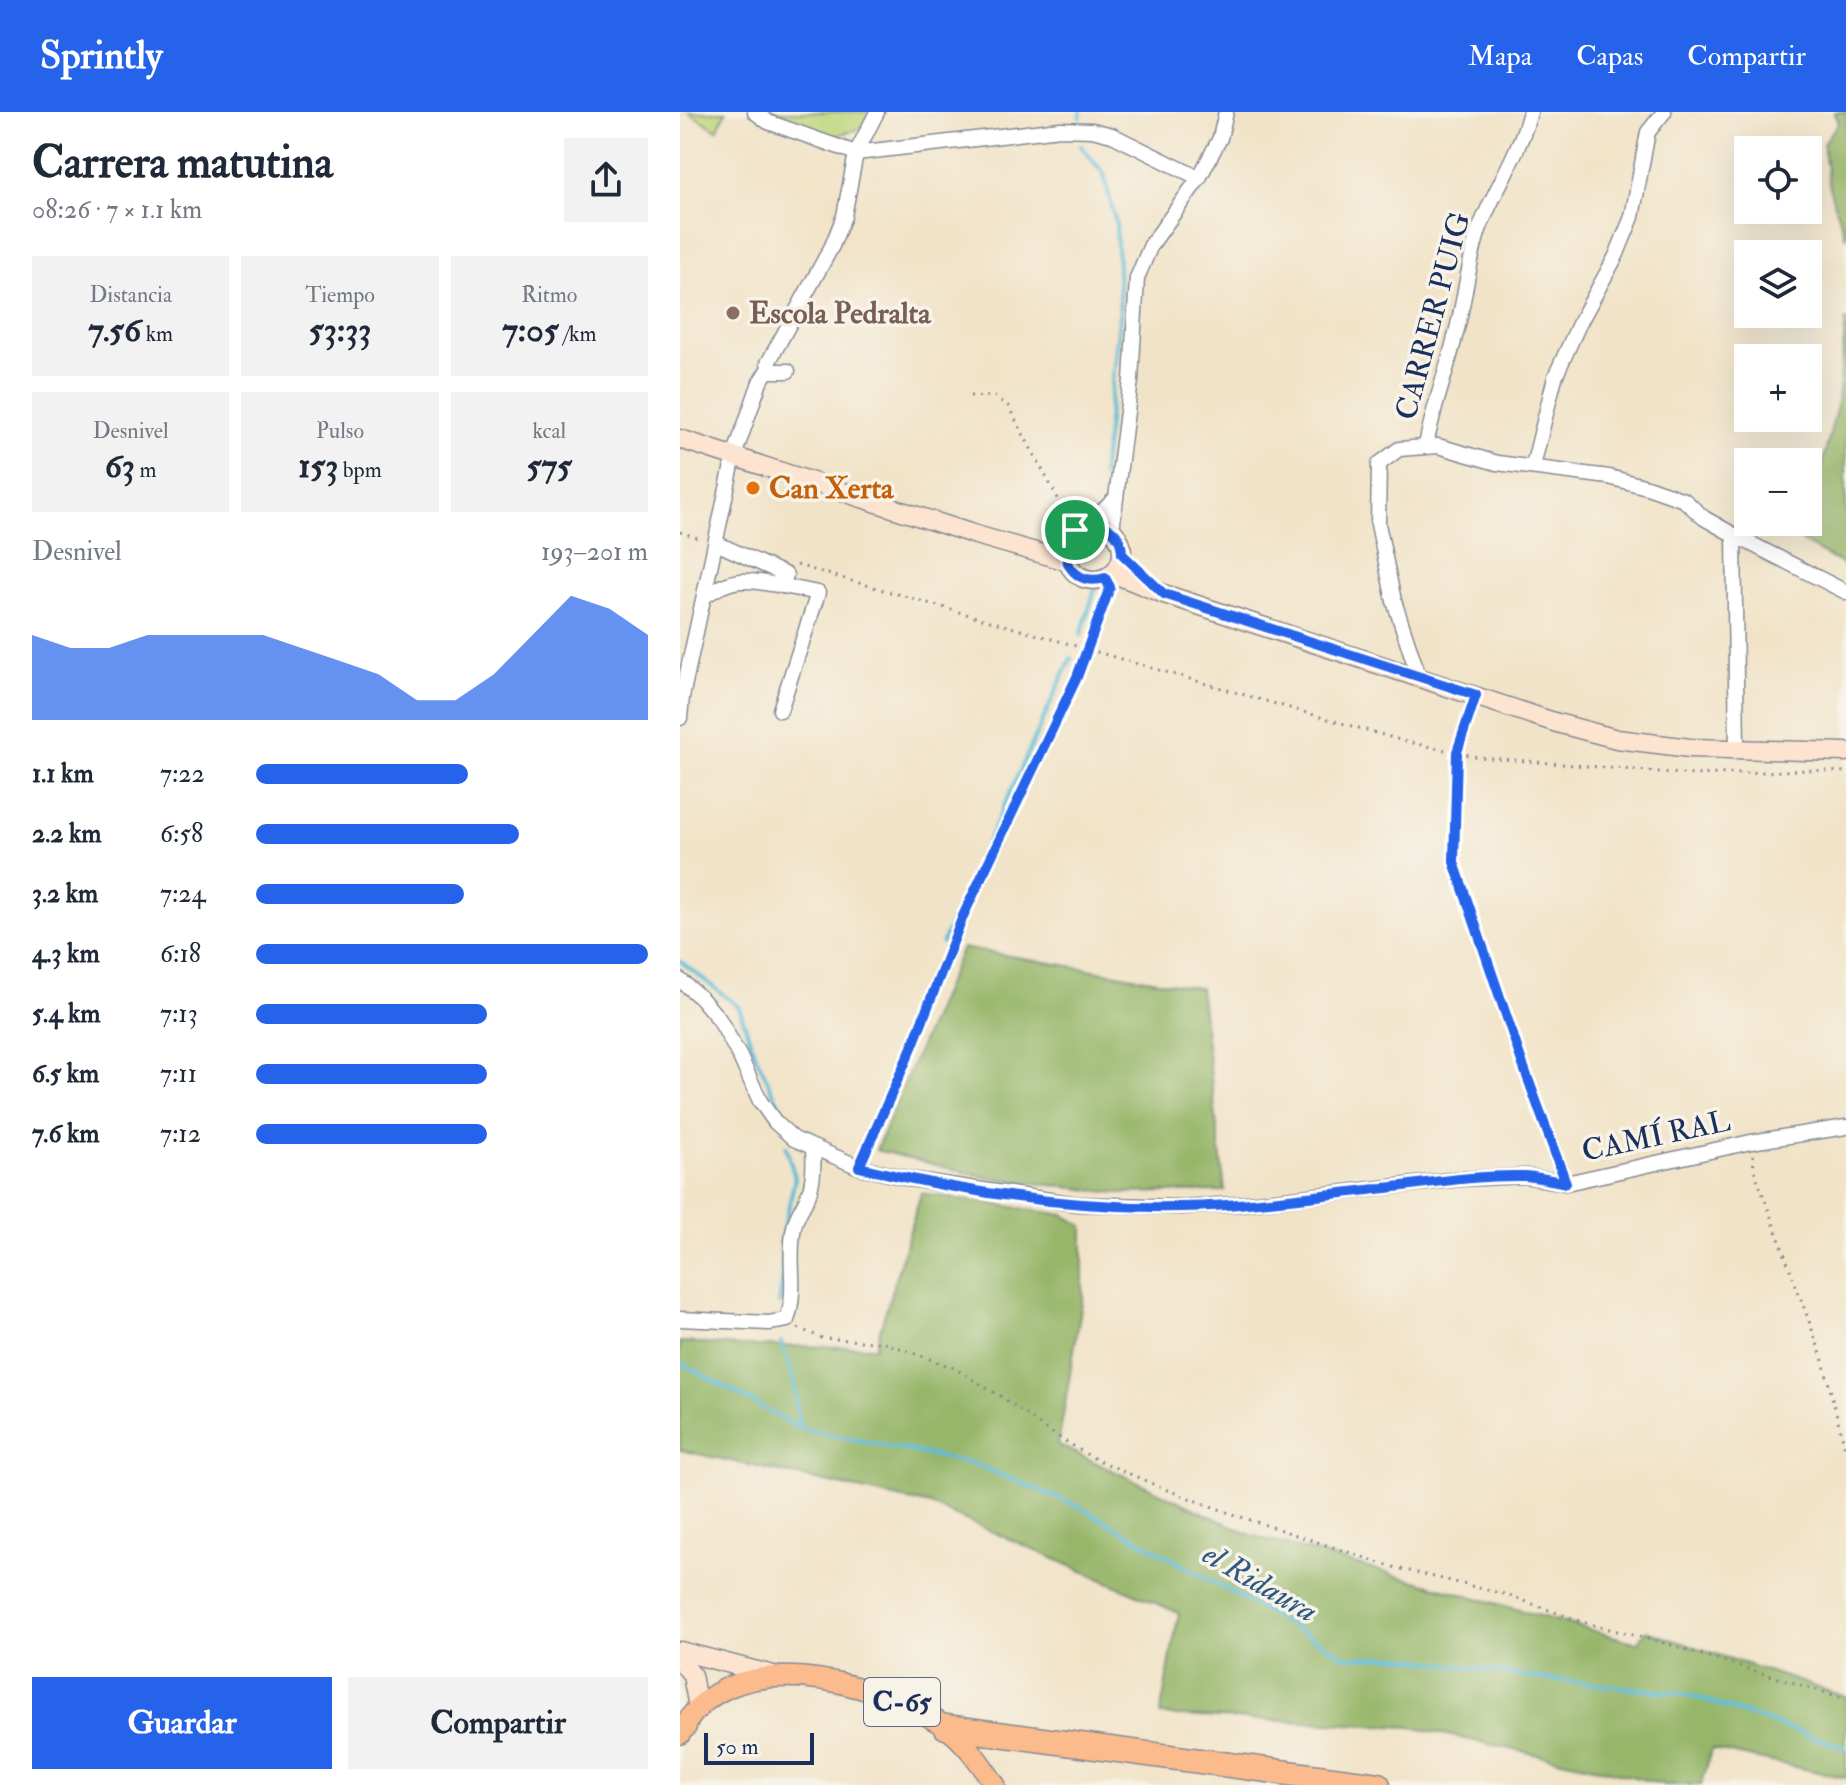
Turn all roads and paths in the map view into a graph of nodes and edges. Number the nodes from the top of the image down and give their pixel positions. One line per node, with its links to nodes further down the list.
1 (755, 112): 6 (street)
2 (877, 112): 6 (street)
3 (1226, 112): 7 (street)
4 (1530, 112): 12 (street, CARRER PUIG)
5 (1664, 112): 14 (street)
6 (856, 153): 7 (street); 8 (street)
7 (1199, 178): 15 (street)
8 (768, 363)
9 (788, 371): 13 (street)
10 (970, 396): 17 (path)
11 (680, 439): 13 (street)
12 (1426, 446): 14 (street); 33 (street)
13 (734, 456): 22 (street); 23 (street)
14 (1533, 466): 19 (street)
15 (1114, 500): 16 (street); 17 (street)
16 (1112, 530): 17 (street); 24 (street)
17 (1078, 531): 23 (street); 25 (street)
18 (680, 532): 22 (path)
19 (1734, 535)
20 (1734, 536): 37 (street)
21 (1736, 536): 29 (street)
22 (716, 543): 28 (street); 31 (street)
23 (1024, 547): 25 (street)
24 (1122, 554): 27 (street); 30 (street)
25 (1067, 561): 27 (street)
26 (785, 562): 32 (path)
27 (1109, 576): 30 (street); 32 (path)
28 (783, 586): 31 (street); 35 (street)
29 (1846, 592)
30 (1164, 594): 33 (street)
31 (705, 596): 36 (street)
32 (1089, 649): 38 (path); 45 (path)
33 (1419, 677): 34 (street)
34 (1476, 695): 37 (street); 38 (path)
35 (780, 710)
36 (680, 718)
37 (1737, 749): 39 (street)
38 (1457, 752): 40 (path); 46 (path)
39 (1846, 752)
40 (1846, 772)
41 (680, 980): 44 (street, CAMÍ RAL)
42 (1846, 1127): 43 (street, CAMÍ RAL)
43 (1751, 1142): 46 (street, CAMÍ RAL); 49 (path)
44 (813, 1149): 45 (street, CAMÍ RAL); 48 (street)
45 (859, 1167): 46 (street, CAMÍ RAL)
46 (1566, 1183)
47 (680, 1319): 48 (street)
48 (787, 1320): 53 (path)
49 (1846, 1452)
50 (680, 1651): 52 (street)
51 (680, 1660): 54 (street)
52 (780, 1677): 54 (main road, C-65); 55 (main road, C-65)
53 (1846, 1699)
54 (686, 1724)
55 (946, 1727): 56 (main road, C-65); 57 (highway)
56 (995, 1785)
57 (1378, 1785)

